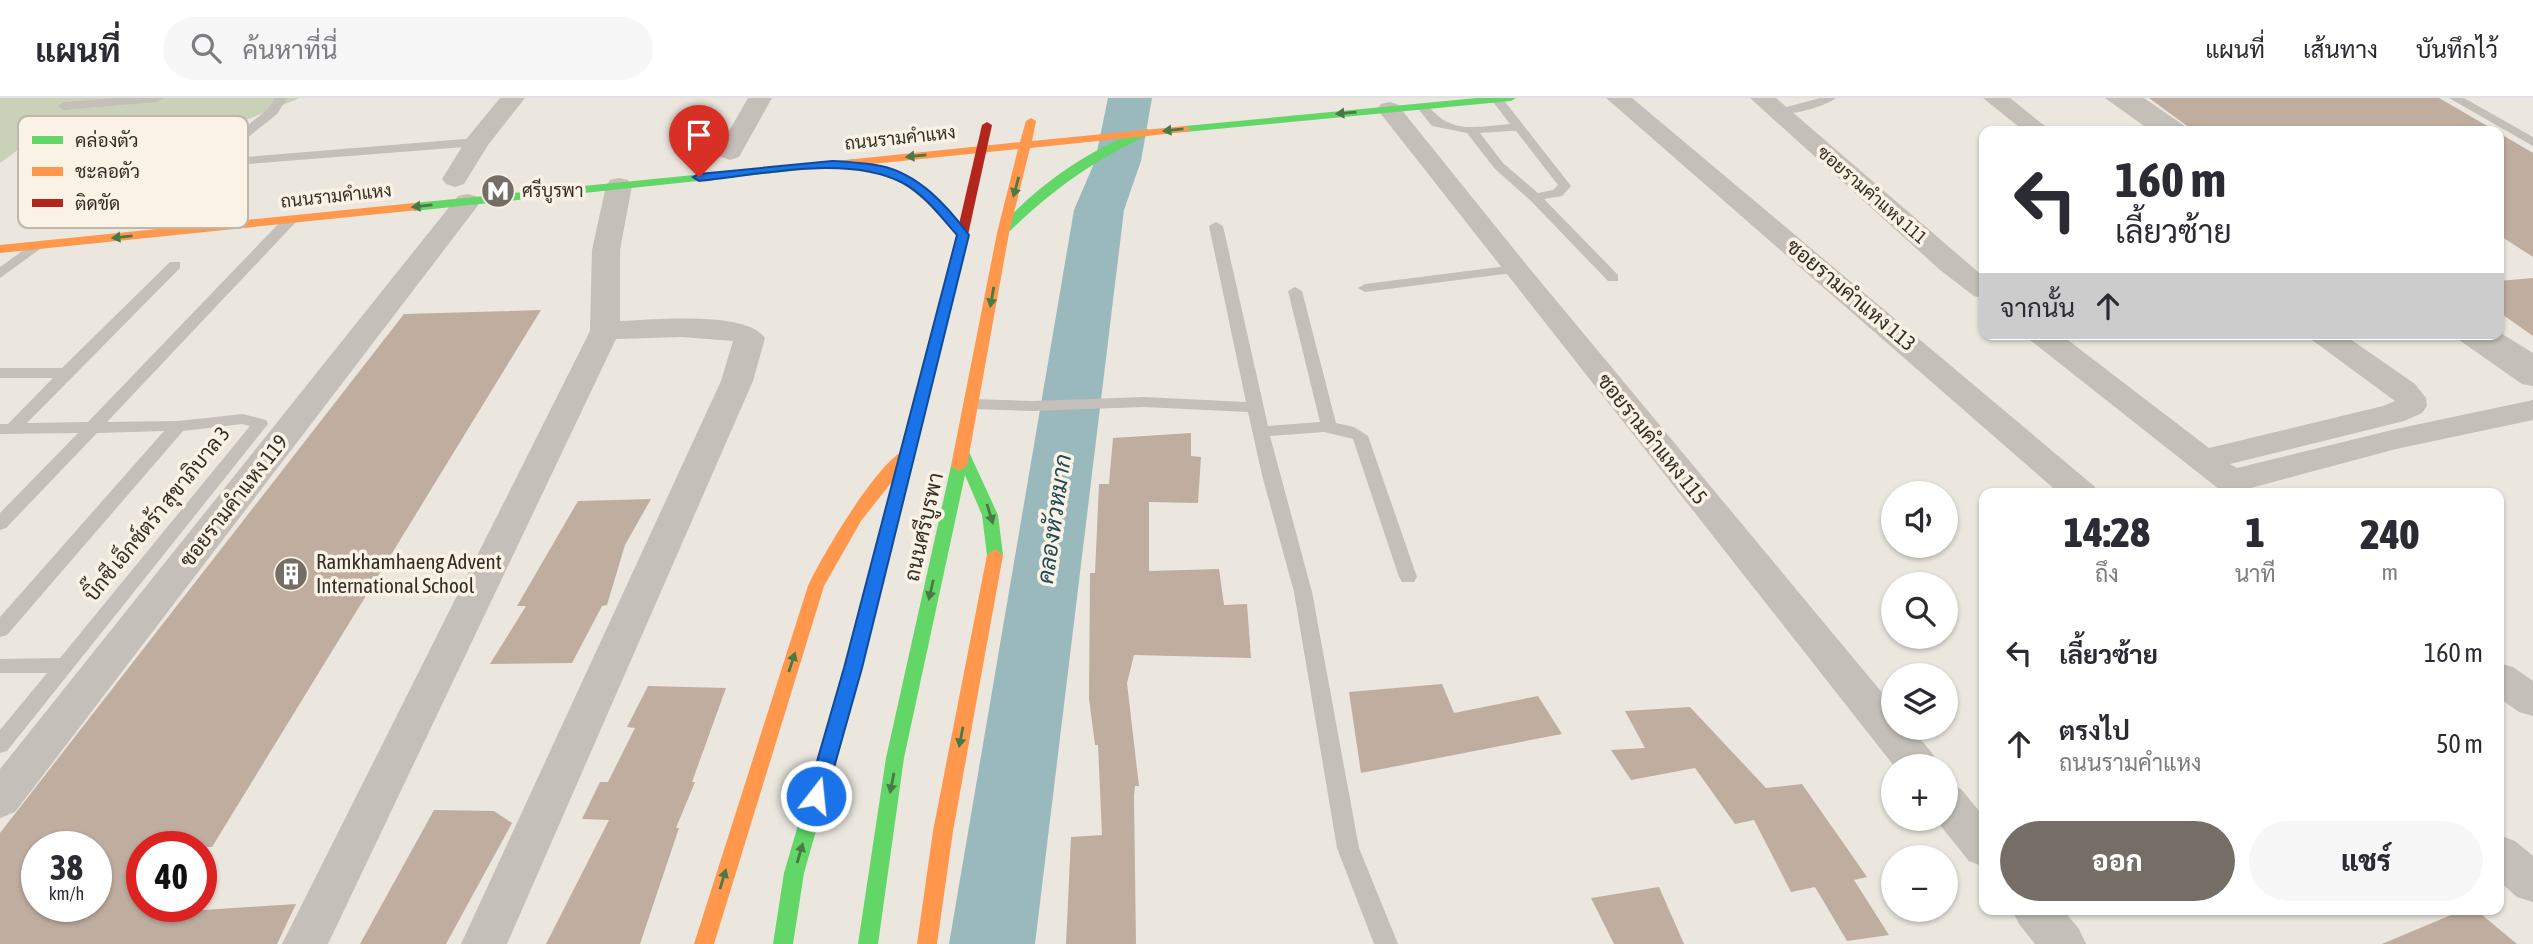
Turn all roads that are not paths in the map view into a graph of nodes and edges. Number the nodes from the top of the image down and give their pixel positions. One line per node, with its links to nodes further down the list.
1 (157, 98): 13 (lane)
2 (281, 98): 21 (lane)
3 (513, 98): 23 (street, ซอยรามคำแหง 119)
4 (760, 98): 28 (street)
5 (1618, 98): 69 (street, ซอยรามคำแหง 113)
6 (1830, 98): 12 (lane)
7 (1995, 98): 16 (street)
8 (2117, 98): 17 (street)
9 (2136, 98): 18 (lane)
10 (2455, 98): 24 (lane)
11 (1504, 99): 14 (street, ถนนรามคำแหง); 19 (lane)
12 (1769, 105): 46 (street, ซอยรามคำแหง 111)
13 (64, 106)
14 (1422, 106): 15 (street, ถนนรามคำแหง); 20 (lane)
15 (1389, 109): 22 (street, ถนนรามคำแหง, one-way to 22); 43 (street, ซอยรามคำแหง 115)
16 (2032, 126)
17 (2159, 126)
18 (2178, 126)
19 (1519, 127): 20 (lane); 33 (lane)
20 (1471, 130): 33 (lane)
21 (248, 131)
22 (1147, 132): 25 (street, ถนนรามคำแหง); 38 (street)
23 (477, 142): 29 (lane); 31 (street, ซอยรามคำแหง 119)
24 (2533, 142)
25 (1028, 144): 27 (street, ถนนรามคำแหง); 27 (street, ถนนศรีบูรพา); 38 (street, ถนนศรีบูรพา, one-way to 38)
26 (757, 149): 28 (street)
27 (984, 149): 30 (street, ถนนรามคำแหง, one-way to 30); 39 (street, ถนนศรีบูรพา)
28 (723, 152)
29 (248, 161)
30 (832, 164): 32 (street, ถนนรามคำแหง); 39 (street)
31 (458, 184): 32 (street, ถนนรามคำแหง); 34 (street, ถนนรามคำแหง, one-way to 34); 79 (street, ซอยรามคำแหง 119)
32 (619, 186): 49 (street)
33 (1535, 197): 45 (lane)
34 (290, 220): 35 (street, ถนนรามคำแหง, one-way to 35); 63 (lane)
35 (248, 224)
36 (1216, 226): 59 (lane)
37 (212, 228): 40 (street, ถนนรามคำแหง, one-way to 40)
38 (1004, 230): 58 (street, ถนนศรีบูรพา, one-way to 58)
39 (963, 235): 67 (street, ถนนศรีบูรพา)
40 (35, 246): 41 (street, ถนนรามคำแหง); 44 (lane)
41 (0, 249)
42 (175, 265): 56 (lane, บิ๊กซี เอ็กซ์ตร้า สุขาภิบาล 3)
43 (1515, 269): 47 (lane); 78 (street, ซอยรามคำแหง 115)
44 (0, 274)
45 (1613, 278)
46 (1979, 286)
47 (1365, 288)
48 (1294, 291): 62 (lane)
49 (605, 331): 85 (street); 86 (street)
50 (2049, 340): 68 (street)
51 (2332, 340): 68 (street)
52 (2479, 340): 57 (street)
53 (2501, 340): 54 (lane)
54 (2533, 359)
55 (0, 373): 56 (lane)
56 (66, 373): 64 (lane, บิ๊กซี เอ็กซ์ตร้า สุขาภิบาล 3)
57 (2533, 377)
58 (973, 404): 59 (lane); 66 (street, ถนนศรีบูรพา)
59 (1256, 407): 65 (lane)
60 (2533, 410): 68 (street)
61 (178, 426): 63 (lane, บิ๊กซี เอ็กซ์ตร้า สุขาภิบาล 3); 72 (lane, บิ๊กซี เอ็กซ์ตร้า สุขาภิบาล 3); 73 (lane, บิ๊กซี เอ็กซ์ตร้า สุขาภิบาล 3)
62 (1329, 426): 65 (lane); 71 (lane)
63 (91, 428): 64 (lane, บิ๊กซี เอ็กซ์ตร้า สุขาภิบาล 3); 70 (lane)
64 (6, 429)
65 (1261, 432): 91 (lane)
66 (962, 452): 89 (street, ถนนศรีบูรพา, one-way to 89); 90 (street, one-way to 90)
67 (908, 454): 87 (street, one-way to 67); 88 (street, ถนนศรีบูรพา, one-way to 67)
68 (2232, 477)
69 (2075, 488)
70 (0, 524)
71 (1408, 577)
72 (0, 630)
73 (63, 665): 74 (lane); 77 (lane, บิ๊กซี เอ็กซ์ตร้า สุขาภิบาล 3)
74 (0, 666)
75 (2504, 681): 76 (street)
76 (2533, 701)
77 (0, 745)
78 (1908, 754)
79 (0, 800)
80 (1958, 816): 81 (street)
81 (1979, 842)
82 (2504, 858): 83 (street)
83 (2533, 883)
84 (2039, 915): 92 (street)
85 (305, 944)
86 (484, 944)
87 (704, 944)
88 (783, 944)
89 (868, 944)
90 (927, 944)
91 (1386, 944)
92 (2063, 944)

